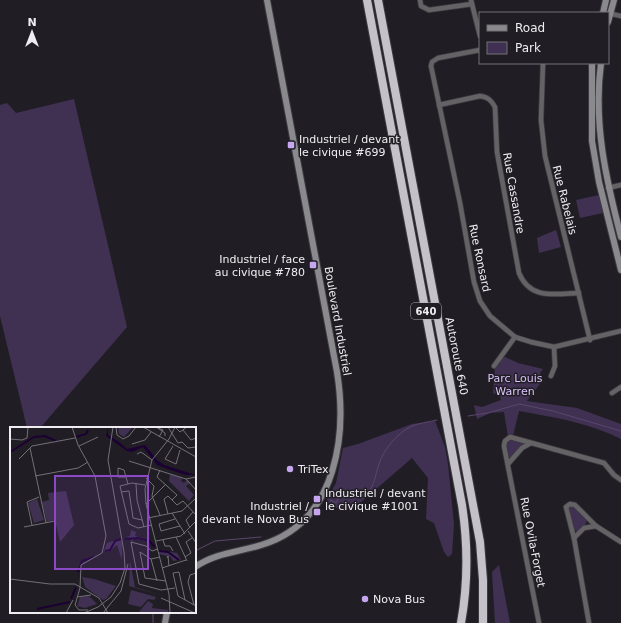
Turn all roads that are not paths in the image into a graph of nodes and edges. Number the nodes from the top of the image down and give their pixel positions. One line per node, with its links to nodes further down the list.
1 (267, 0): 37 (street, Boulevard Industriel)
2 (367, 0): 40 (highway, Autoroute 640 / 640)
3 (378, 0): 41 (highway, Autoroute 640 / 640)
4 (420, 0): 7 (street)
5 (606, 0): 8 (street)
6 (614, 0): 9 (street)
7 (472, 2): 12 (street)
8 (606, 12)
9 (607, 12)
10 (609, 14): 11 (street)
11 (621, 16)
12 (479, 32)
13 (479, 50): 17 (street, Rue Ronsard)
14 (543, 64): 22 (street, Rue Rabelais)
15 (592, 64): 21 (street)
16 (601, 64): 19 (street)
17 (439, 105): 22 (street, Rue Cassandre); 24 (street, Rue Ronsard)
18 (621, 185): 19 (street)
19 (608, 188): 20 (street)
20 (621, 237)
21 (621, 270)
22 (579, 293): 25 (street, Rue Rabelais)
23 (621, 331): 25 (street, Rue Ronsard)
24 (515, 337): 26 (street, Rue Ronsard); 27 (street)
25 (590, 340): 26 (street, Rue Ronsard)
26 (554, 346): 28 (street)
27 (494, 366)
28 (551, 376)
29 (621, 387): 30 (street)
30 (612, 393)
31 (531, 443): 32 (street); 32 (street, Rue Ovila-Forget); 33 (street, Rue Ovila-Forget)
32 (508, 464): 42 (street, Rue Ovila-Forget)
33 (621, 480)
34 (596, 526): 35 (street); 35 (street); 36 (street)
35 (574, 538): 43 (street)
36 (621, 542)
37 (196, 567)
38 (167, 613): 39 (street)
39 (165, 623)
40 (462, 623)
41 (483, 623)
42 (539, 623)
43 (589, 623)

